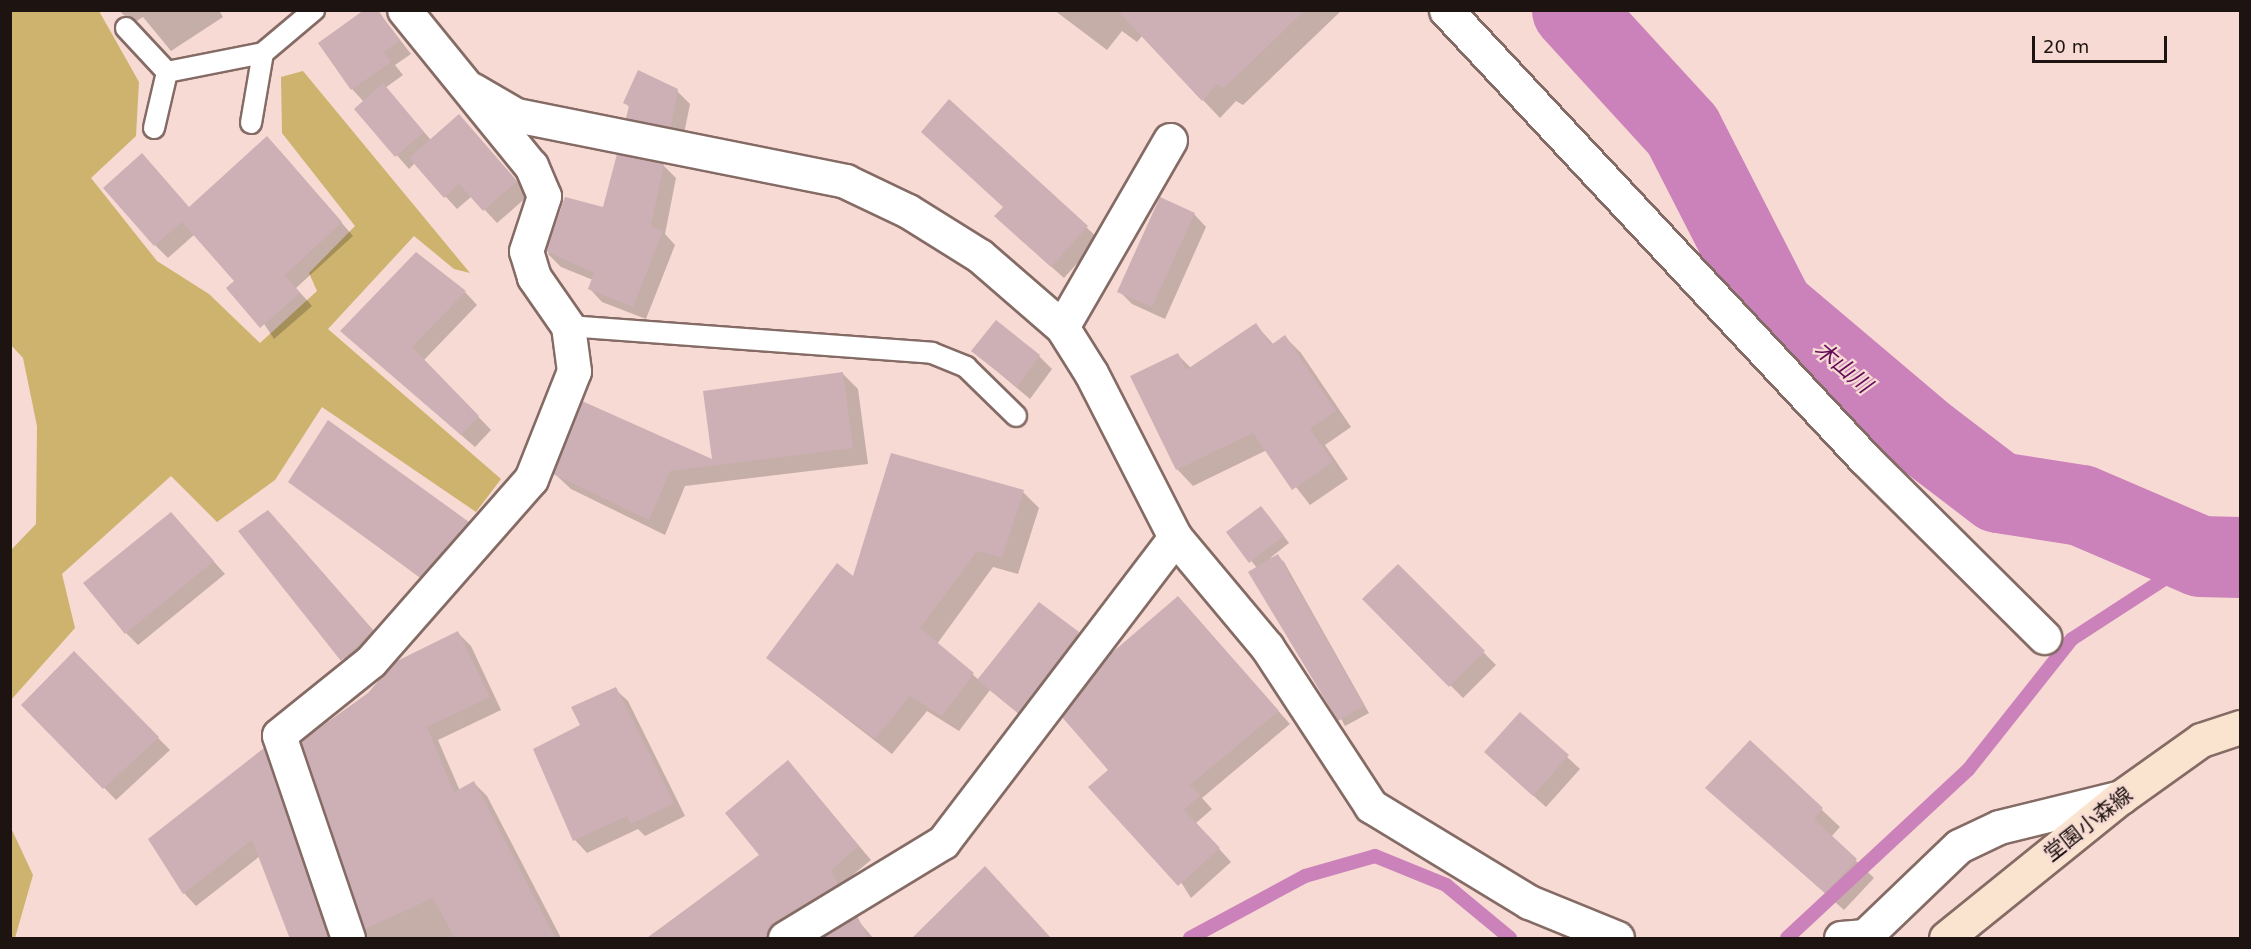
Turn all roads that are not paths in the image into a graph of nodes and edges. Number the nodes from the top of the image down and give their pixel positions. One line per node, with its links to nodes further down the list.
1 (314, 10): 5 (lane)
2 (404, 10): 7 (street)
3 (1446, 10): 15 (street)
4 (126, 28): 6 (lane)
5 (263, 53): 6 (lane); 8 (lane)
6 (167, 72): 9 (lane)
7 (473, 90): 11 (street); 12 (street)
8 (251, 123)
9 (154, 128)
10 (1170, 140): 12 (street)
11 (568, 326): 13 (lane); 18 (street)
12 (1062, 327): 14 (street)
13 (1016, 416)
14 (1175, 537): 19 (street); 20 (street)
15 (2044, 637)
16 (2241, 727): 17 (main road, 堂園小森線)
17 (2121, 797): 21 (street); 22 (main road, 堂園小森線)
18 (348, 939)
19 (785, 939)
20 (1617, 939)
21 (1841, 939)
22 (1946, 939)

